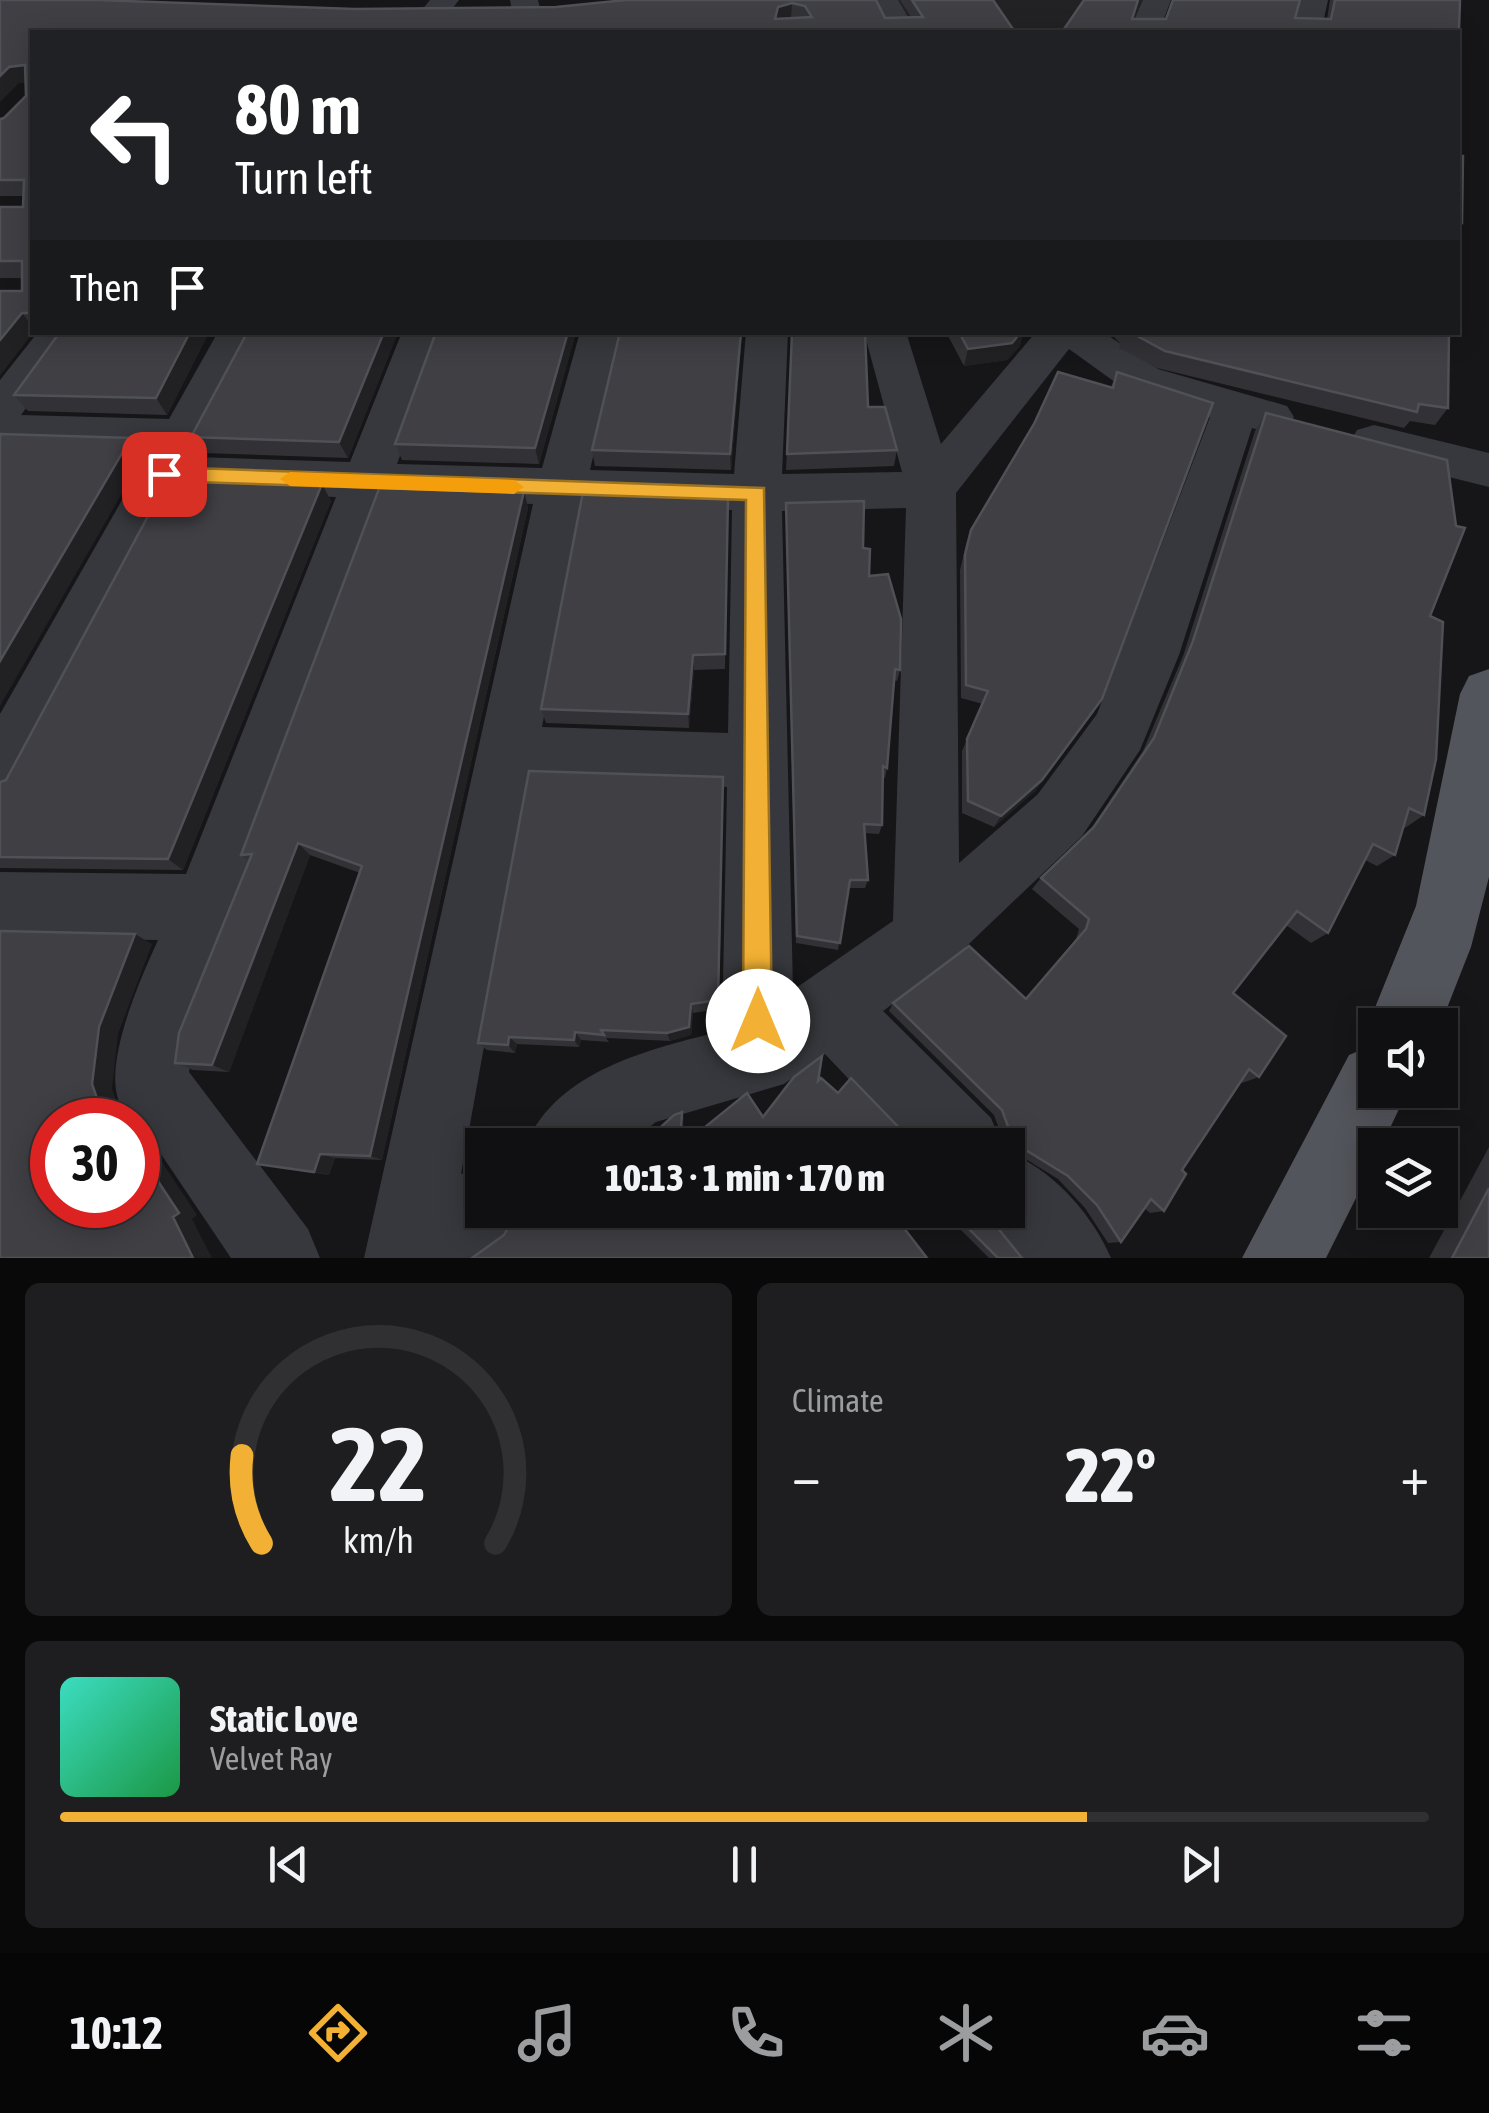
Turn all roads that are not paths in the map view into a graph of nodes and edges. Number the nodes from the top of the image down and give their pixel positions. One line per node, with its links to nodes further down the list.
1 (884, 0): 7 (street)
2 (1157, 0): 8 (street)
3 (1314, 0): 9 (street)
4 (397, 11): 5 (street)
5 (452, 13): 6 (street)
6 (533, 14)
7 (901, 30)
8 (1145, 30)
9 (1306, 30)
10 (59, 335): 19 (street)
11 (238, 335): 20 (street)
12 (423, 335): 22 (street)
13 (600, 335): 23 (street)
14 (767, 335): 25 (street)
15 (886, 335): 24 (street)
16 (1058, 335): 24 (street)
17 (1080, 335): 18 (street)
18 (1236, 408): 21 (street); 32 (street)
19 (2, 411): 20 (street)
20 (175, 455): 22 (street); 29 (street)
21 (1489, 470)
22 (366, 482): 23 (street); 31 (street)
23 (561, 488): 25 (street); 27 (street)
24 (931, 490): 25 (street); 32 (street)
25 (756, 493): 28 (street)
26 (1489, 694): 34 (main road)
27 (506, 753): 28 (street); 42 (street)
28 (757, 761): 35 (street)
29 (0, 772)
30 (0, 905): 31 (street)
31 (206, 907): 41 (street)
32 (926, 938): 33 (street)
33 (830, 1008): 35 (street); 38 (street)
34 (1413, 1008)
35 (758, 1058): 37 (street)
36 (1361, 1108): 44 (main road)
37 (587, 1128)
38 (947, 1128)
39 (1025, 1209): 43 (street)
40 (465, 1218): 42 (street)
41 (279, 1258)
42 (408, 1258)
43 (1070, 1258)
44 (1283, 1258)

